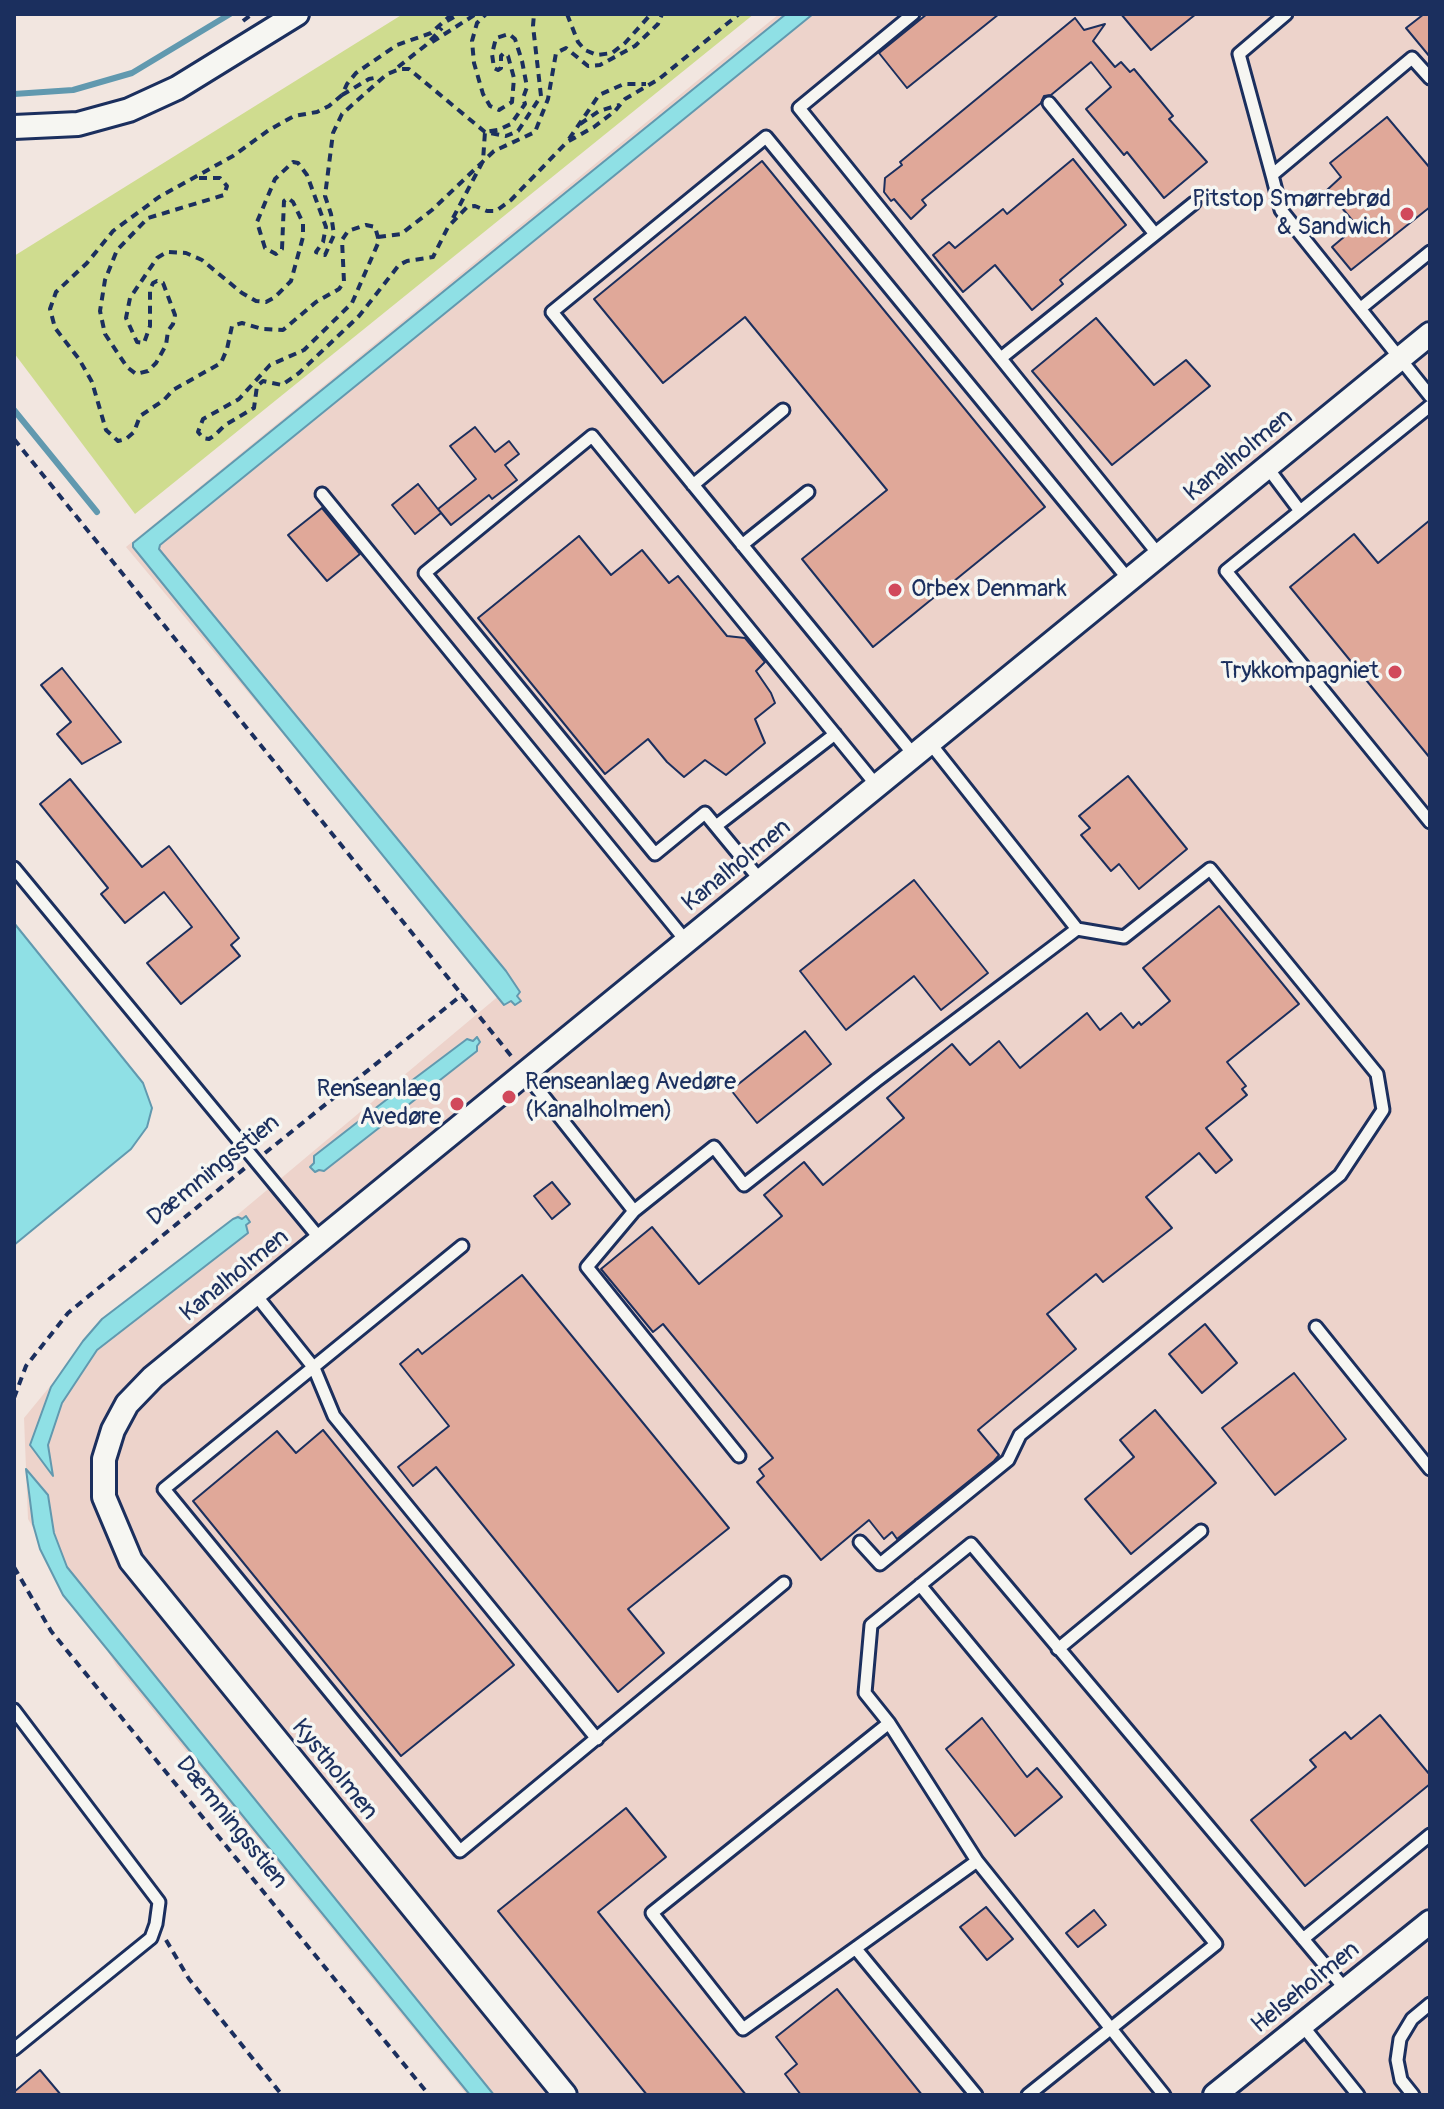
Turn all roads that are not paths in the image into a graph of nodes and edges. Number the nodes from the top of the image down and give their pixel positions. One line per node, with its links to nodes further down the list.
1 (297, 14): 6 (street)
2 (913, 14): 13 (lane)
3 (1286, 14): 7 (lane)
4 (1430, 78): 7 (lane)
5 (1049, 103): 9 (lane)
6 (14, 127)
7 (1272, 175): 11 (lane)
8 (1194, 203): 9 (lane)
9 (1155, 234): 13 (lane)
10 (1430, 252): 11 (lane)
11 (1361, 308): 14 (lane)
12 (1430, 334): 14 (street, Kanalholmen)
13 (1001, 358): 24 (lane)
14 (1401, 358): 15 (lane); 18 (street, Kanalholmen)
15 (1430, 396)
16 (1430, 406): 22 (lane)
17 (783, 410): 19 (lane)
18 (1267, 467): 22 (lane); 24 (street, Kanalholmen)
19 (693, 485): 23 (lane); 25 (lane)
20 (808, 492): 23 (lane)
21 (322, 494): 34 (lane)
22 (1300, 511): 29 (lane)
23 (742, 545): 27 (lane)
24 (1159, 555): 25 (street, Kanalholmen)
25 (1129, 580): 27 (street, Kanalholmen)
26 (835, 734): 28 (lane); 30 (lane); 30 (lane)
27 (922, 749): 28 (street, Kanalholmen); 33 (lane)
28 (877, 786): 32 (street, Kanalholmen)
29 (1430, 822)
30 (716, 826): 32 (lane)
31 (14, 868): 37 (lane)
32 (761, 881): 34 (street, Kanalholmen)
33 (1077, 929): 36 (lane); 46 (lane)
34 (686, 941): 35 (street, Kanalholmen)
35 (525, 1073): 36 (lane); 37 (street, Kanalholmen)
36 (634, 1211): 42 (lane)
37 (321, 1240): 39 (street, Kanalholmen)
38 (462, 1246): 41 (lane)
39 (255, 1294): 41 (lane); 43 (street, Kanalholmen)
40 (1316, 1327): 44 (lane)
41 (314, 1368): 52 (lane); 52 (lane)
42 (739, 1456)
43 (104, 1459): 63 (street, Kystholmen)
44 (1430, 1469)
45 (1201, 1531): 49 (lane)
46 (860, 1542)
47 (784, 1583): 52 (lane)
48 (920, 1585): 49 (lane); 51 (lane); 61 (lane)
49 (1058, 1649): 56 (lane)
50 (14, 1710): 62 (lane)
51 (889, 1723): 54 (lane); 57 (lane)
52 (597, 1739)
53 (1430, 1835): 56 (lane)
54 (977, 1861): 57 (lane); 61 (lane)
55 (1430, 1922): 58 (street, Helseholmen)
56 (1303, 1939): 58 (lane)
57 (856, 1949): 64 (lane)
58 (1346, 1990): 60 (street, Helseholmen)
59 (1430, 2004): 69 (lane)
60 (1302, 2025): 67 (street, Helseholmen); 68 (lane)
61 (1112, 2030): 65 (lane); 66 (lane)
62 (14, 2049)
63 (565, 2095)
64 (976, 2095)
65 (1028, 2095)
66 (1164, 2095)
67 (1215, 2095)
68 (1358, 2095)
69 (1413, 2095)

